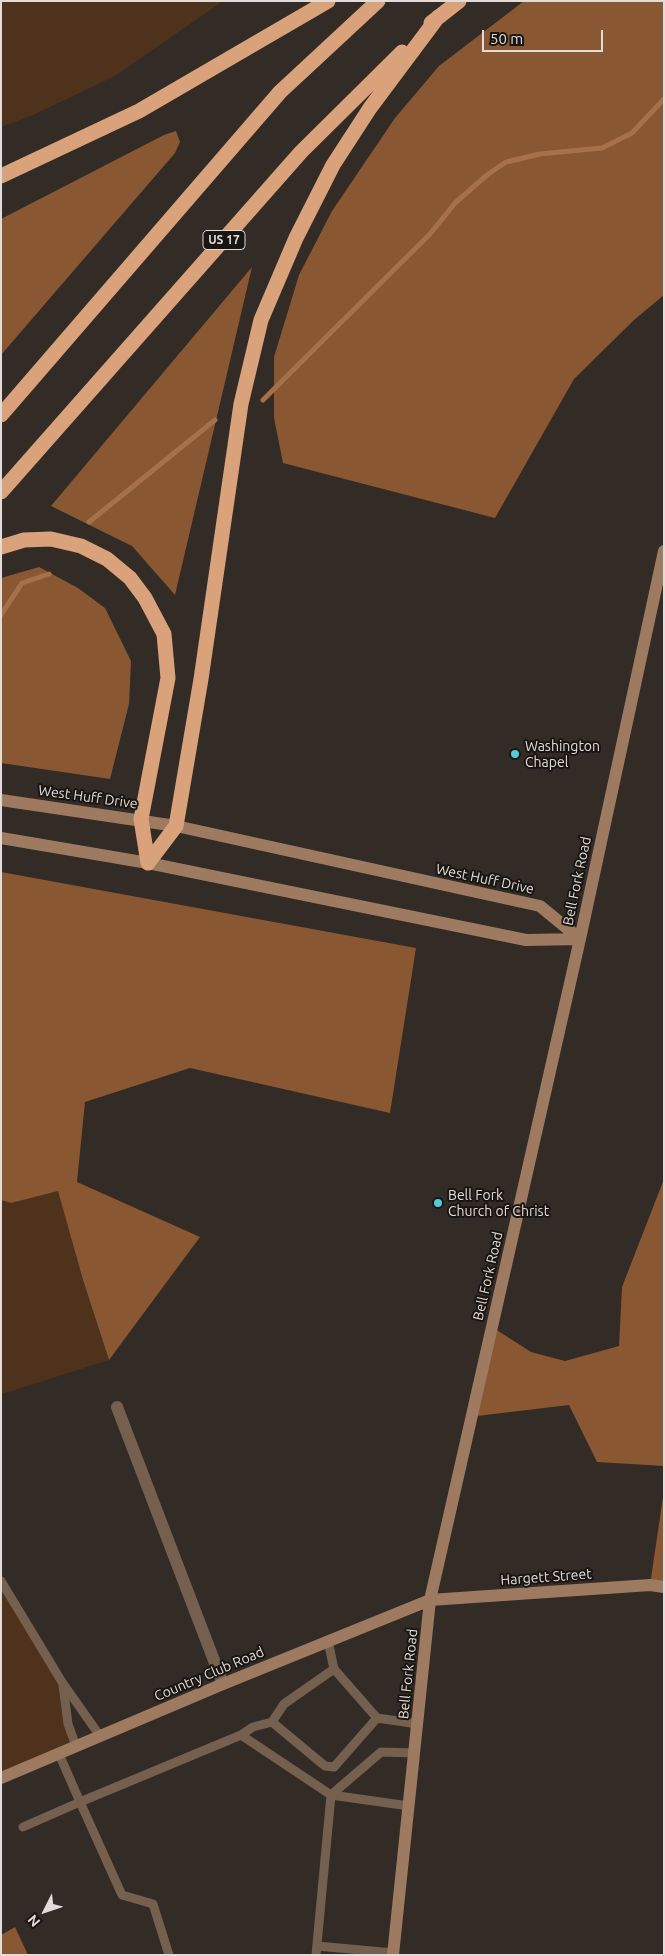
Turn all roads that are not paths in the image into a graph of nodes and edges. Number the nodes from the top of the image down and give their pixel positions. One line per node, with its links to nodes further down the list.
1 (328, 1): 5 (highway)
2 (378, 1): 6 (highway)
3 (459, 1): 4 (highway, US 17)
4 (438, 17): 7 (highway, US 17); 12 (highway)
5 (1, 176)
6 (1, 415)
7 (1, 492)
8 (1, 546): 11 (highway)
9 (664, 551): 15 (main road, Bell Fork Road)
10 (1, 800): 11 (main road, West Huff Drive)
11 (141, 819): 12 (main road, West Huff Drive); 14 (highway)
12 (176, 826): 14 (highway); 15 (main road, West Huff Drive)
13 (1, 838): 14 (main road)
14 (148, 863): 15 (main road)
15 (580, 939): 19 (main road, Bell Fork Road)
16 (116, 1407): 23 (street)
17 (1, 1581): 22 (lane)
18 (664, 1587): 19 (main road, Hargett Street)
19 (430, 1600): 20 (main road, Country Club Road); 26 (main road, Bell Fork Road)
20 (328, 1641): 21 (lane); 23 (main road, Country Club Road)
21 (334, 1669): 24 (lane); 25 (lane)
22 (62, 1682): 28 (lane); 29 (lane)
23 (223, 1684): 28 (main road, Country Club Road)
24 (378, 1718): 25 (lane); 26 (lane)
25 (272, 1722): 27 (lane)
26 (418, 1724): 30 (main road, Bell Fork Road)
27 (241, 1735): 33 (lane); 34 (lane)
28 (100, 1736): 29 (main road, Country Club Road)
29 (76, 1746): 31 (main road, Country Club Road)
30 (415, 1753): 33 (lane); 35 (main road, Bell Fork Road)
31 (59, 1754): 32 (main road, Country Club Road); 34 (lane)
32 (1, 1778)
33 (331, 1795): 35 (lane); 37 (lane)
34 (80, 1802): 36 (lane); 39 (lane)
35 (409, 1806): 38 (main road, Bell Fork Road)
36 (23, 1827)
37 (316, 1950): 38 (lane)
38 (394, 1954)
39 (169, 1955)

